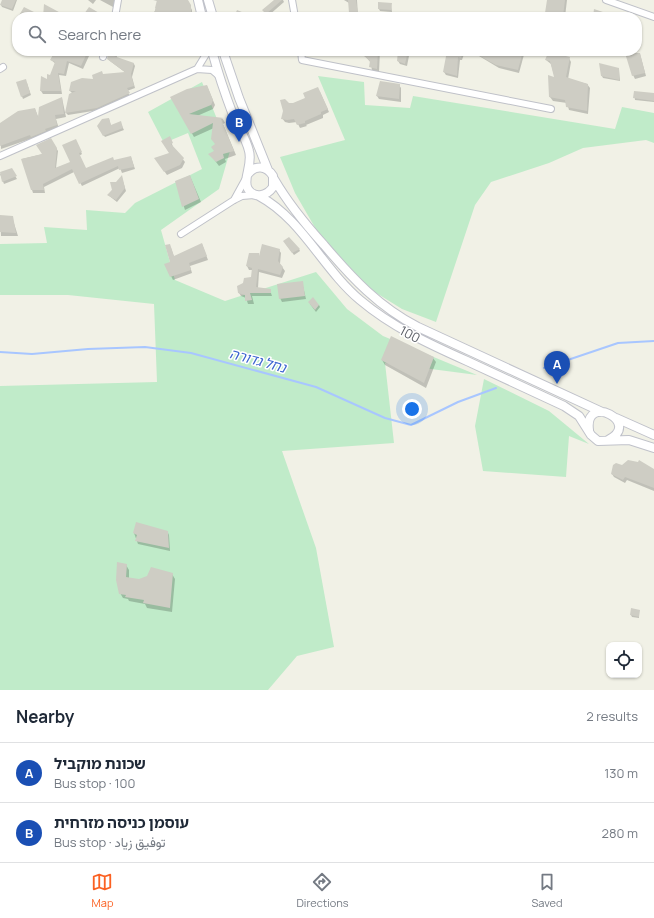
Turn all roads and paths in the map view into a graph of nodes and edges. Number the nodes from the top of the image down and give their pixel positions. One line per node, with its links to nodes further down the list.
1 (118, 0): 6 (street)
2 (198, 0): 7 (main road)
3 (208, 0): 8 (main road)
4 (292, 0): 9 (street)
5 (606, 0): 10 (street)
6 (116, 12)
7 (201, 12)
8 (212, 12)
9 (294, 12)
10 (640, 12)
11 (642, 13): 12 (street)
12 (654, 17)
13 (205, 56): 17 (street)
14 (213, 56): 18 (main road)
15 (225, 56): 21 (main road)
16 (302, 56): 19 (street)
17 (198, 69): 18 (street); 20 (street)
18 (219, 76): 22 (main road)
19 (552, 109)
20 (0, 156)
21 (268, 170): 22 (main road); 23 (main road)
22 (246, 177): 24 (main road); 25 (street)
23 (274, 179): 24 (main road); 27 (main road, 100)
24 (257, 195): 25 (street); 29 (main road, 100)
25 (234, 200): 26 (street)
26 (181, 234)
27 (602, 412): 28 (main road); 29 (main road)
28 (616, 418): 30 (main road); 31 (main road)
29 (589, 431): 31 (main road)
30 (654, 435)
31 (608, 441): 32 (main road)
32 (654, 448)

